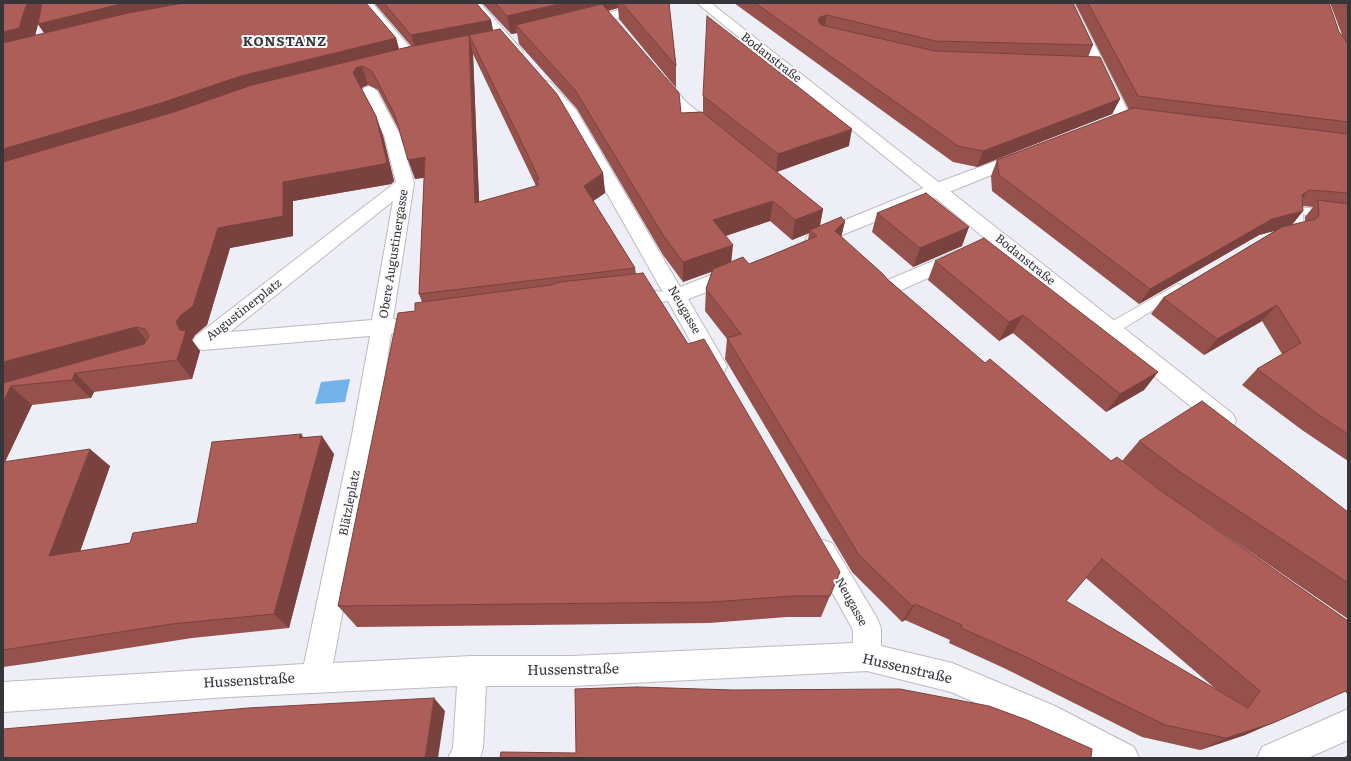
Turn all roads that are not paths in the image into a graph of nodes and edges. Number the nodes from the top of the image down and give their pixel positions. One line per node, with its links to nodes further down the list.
1 (366, 3): 7 (street)
2 (473, 3): 23 (street, Neugasse)
3 (663, 3): 6 (street)
4 (703, 3): 16 (street, Bodanstraße)
5 (1068, 3): 9 (street)
6 (572, 26)
7 (428, 57)
8 (1082, 66): 9 (street)
9 (1098, 67): 12 (street)
10 (652, 70): 13 (street)
11 (369, 91): 15 (street, Obere Augustinergasse)
12 (1123, 120)
13 (729, 144)
14 (1036, 151): 16 (street)
15 (406, 183): 27 (street, Obere Augustinergasse); 27 (street, Augustinerplatz)
16 (936, 189): 19 (street, Bodanstraße); 20 (street)
17 (1348, 216): 18 (lane)
18 (1271, 237)
19 (998, 238): 25 (street); 28 (street, Bodanstraße)
20 (802, 245)
21 (754, 265): 23 (street)
22 (1190, 282): 28 (lane)
23 (675, 295): 24 (lane); 29 (street, Neugasse)
24 (624, 296)
25 (918, 318)
26 (419, 323): 27 (street)
27 (382, 328): 34 (street, Blätzleplatz)
28 (1109, 330): 30 (street, Bodanstraße)
29 (725, 382)
30 (1242, 434)
31 (812, 531): 32 (street, Neugasse)
32 (867, 657): 33 (street, Hussenstraße); 38 (street, Hussenstraße)
33 (472, 671): 34 (street, Hussenstraße); 37 (street)
34 (316, 678): 35 (street, Hussenstraße)
35 (3, 697)
36 (1348, 724): 39 (street)
37 (464, 758)
38 (1123, 758)
39 (1273, 758)

